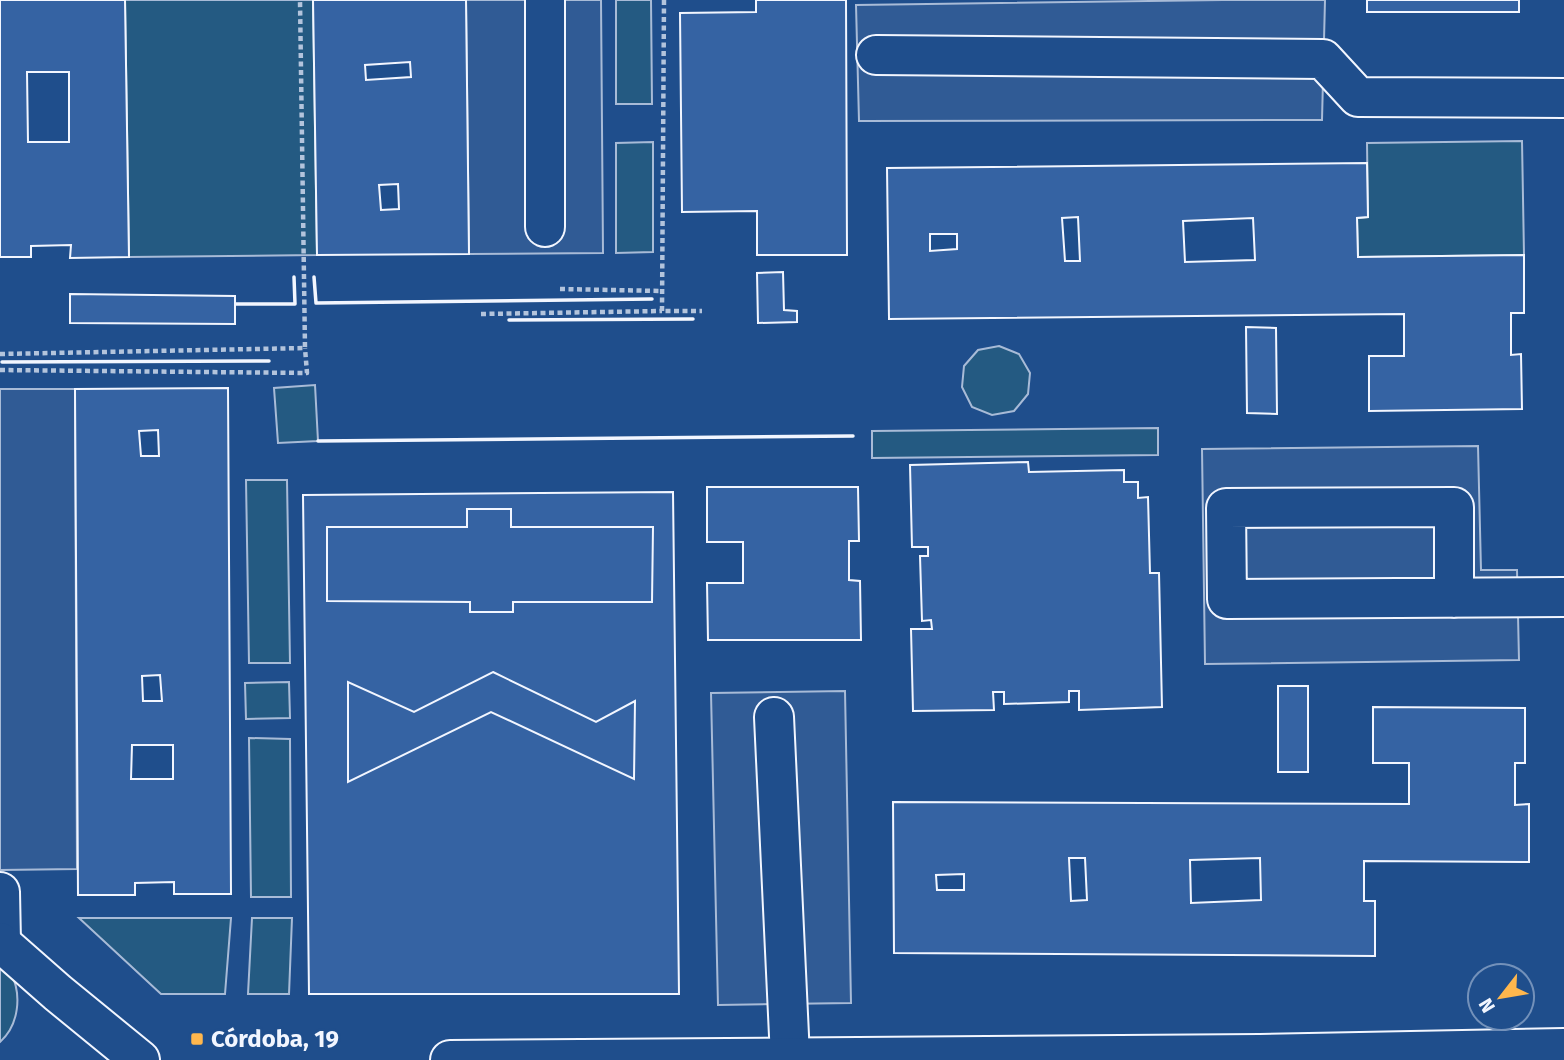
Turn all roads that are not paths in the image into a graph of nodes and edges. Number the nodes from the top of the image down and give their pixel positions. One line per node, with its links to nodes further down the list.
1 (545, 0): 4 (street)
2 (876, 55): 3 (street)
3 (1564, 98)
4 (545, 228)
5 (1454, 597): 5 (street); 6 (street)
6 (1564, 597)
7 (774, 717): 11 (street)
8 (0, 892): 9 (street)
9 (0, 942): 12 (street)
10 (1564, 1048): 11 (street)
11 (790, 1057): 13 (street)
12 (140, 1060)
13 (450, 1060)

